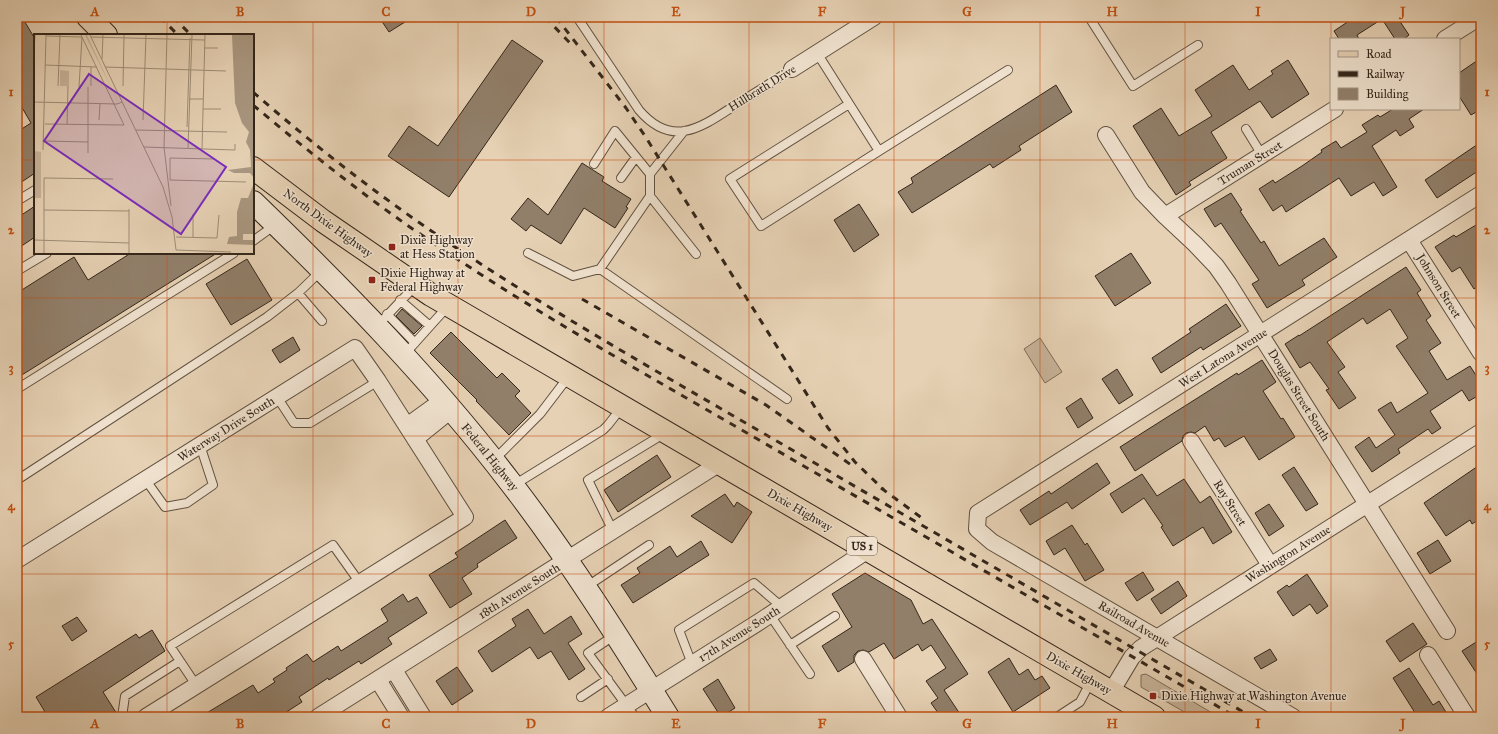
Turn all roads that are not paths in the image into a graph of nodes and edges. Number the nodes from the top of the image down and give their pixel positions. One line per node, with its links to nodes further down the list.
1 (88, 17): 6 (main road)
2 (577, 17): 15 (lane, Hillbrath Drive)
3 (874, 17): 9 (street, Hillbrath Drive)
4 (1089, 17): 8 (lane)
5 (1480, 17): 7 (street)
6 (105, 34)
7 (1447, 38)
8 (1198, 45)
9 (817, 53): 10 (street, Hillbrath Drive); 12 (lane)
10 (792, 69): 15 (lane, Hillbrath Drive)
11 (1008, 70): 17 (lane)
12 (849, 104): 17 (lane); 17 (lane)
13 (1333, 110): 18 (street, Truman Street)
14 (1246, 129): 18 (lane)
15 (684, 131): 22 (lane)
16 (1106, 135): 29 (street, Douglas Street South)
17 (879, 151)
18 (1262, 155): 29 (street, Truman Street)
19 (636, 157): 20 (lane); 22 (lane); 23 (lane)
20 (594, 164)
21 (256, 171): 30 (main road, Federal Highway); 40 (main road, North Dixie Highway / US 1)
22 (650, 174): 26 (lane)
23 (621, 178)
24 (34, 191): 27 (lane)
25 (1481, 194): 32 (street, West Latona Avenue)
26 (650, 196): 36 (lane); 37 (lane)
27 (17, 201)
28 (254, 203): 30 (main road, Federal Highway)
29 (1165, 216): 47 (street, Douglas Street South)
30 (276, 224): 31 (lane); 38 (main road, Federal Highway)
31 (254, 240)
32 (1409, 240): 47 (street, West Latona Avenue); 49 (street, Johnson Street)
33 (528, 253): 37 (lane)
34 (45, 254): 39 (lane)
35 (232, 254): 52 (lane)
36 (696, 254)
37 (600, 269): 54 (lane)
38 (322, 270): 41 (lane); 44 (main road, Federal Highway)
39 (17, 271)
40 (416, 285): 42 (lane); 43 (main road, North Dixie Highway / US 1)
41 (298, 293): 45 (lane); 65 (lane)
42 (400, 300): 44 (lane); 46 (lane)
43 (449, 305): 46 (lane); 50 (main road, North Dixie Highway / US 1)
44 (382, 320): 48 (main road, Federal Highway)
45 (322, 321)
46 (430, 326): 48 (lane)
47 (1260, 334): 67 (street, Douglas Street South); 68 (street, West Latona Avenue)
48 (409, 349): 55 (main road, Federal Highway)
49 (1481, 353)
50 (569, 376): 56 (main road, Dixie Highway / US 1); 62 (lane)
51 (378, 381): 53 (lane); 53 (street, Waterway Drive South); 57 (street, Waterway Drive South)
52 (17, 389)
53 (277, 396): 61 (street, Waterway Drive South)
54 (787, 399)
55 (447, 405): 57 (street); 62 (main road, Federal Highway)
56 (622, 406): 58 (main road, Dixie Highway / US 1); 66 (lane)
57 (411, 432): 75 (street, Waterway Drive South)
58 (667, 432): 63 (main road, Dixie Highway / US 1); 69 (lane)
59 (1481, 432): 67 (street, Washington Avenue)
60 (1191, 441): 74 (street, Ray Street)
61 (200, 445): 64 (street, Waterway Drive South); 64 (lane)
62 (494, 461): 66 (main road, Federal Highway)
63 (720, 463): 69 (street, 18th Avenue South); 71 (main road, Dixie Highway / US 1)
64 (145, 479): 72 (street, Waterway Drive South)
65 (17, 480)
66 (513, 485): 73 (main road, Federal Highway)
67 (1367, 504): 74 (street, Washington Avenue); 79 (street, Douglas Street South)
68 (977, 529): 81 (street, Railroad Avenue)
69 (613, 532): 73 (street, 18th Avenue South)
70 (649, 545): 76 (lane)
71 (868, 550): 77 (street, 17th Avenue South); 91 (main road, Dixie Highway / US 1)
72 (17, 560)
73 (568, 560): 76 (main road, Federal Highway); 87 (street, 18th Avenue South)
74 (1270, 565): 81 (street, Washington Avenue)
75 (360, 583): 85 (lane); 92 (street)
76 (585, 587): 80 (main road, Federal Highway)
77 (776, 611): 82 (lane); 86 (street, 17th Avenue South); 86 (lane)
78 (835, 616): 82 (lane)
79 (1447, 631)
80 (616, 635): 89 (lane); 93 (main road, Federal Highway)
81 (1157, 637): 94 (street, Washington Avenue); 107 (street, Railroad Avenue)
82 (790, 645): 88 (lane)
83 (1428, 655): 108 (street)
84 (863, 659): 105 (street)
85 (180, 661): 92 (lane); 98 (lane)
86 (692, 664): 93 (street, 17th Avenue South)
87 (394, 670): 90 (street, 18th Avenue South); 102 (street)
88 (810, 674)
89 (608, 679): 95 (lane); 96 (lane)
90 (378, 680): 100 (street, 18th Avenue South); 101 (street)
91 (1091, 680): 94 (main road, Dixie Highway / US 1); 106 (lane)
92 (196, 685): 99 (street)
93 (651, 690): 96 (street, 17th Avenue South); 104 (main road, Federal Highway)
94 (1111, 692): 97 (main road, Dixie Highway / US 1)
95 (581, 697)
96 (631, 711): 103 (street, 17th Avenue South)
97 (1151, 716)
98 (122, 717)
99 (146, 717)
100 (318, 717)
101 (401, 717)
102 (423, 717)
103 (608, 717)
104 (668, 717)
105 (899, 717)
106 (1057, 717)
107 (1293, 717)
108 (1467, 717)

